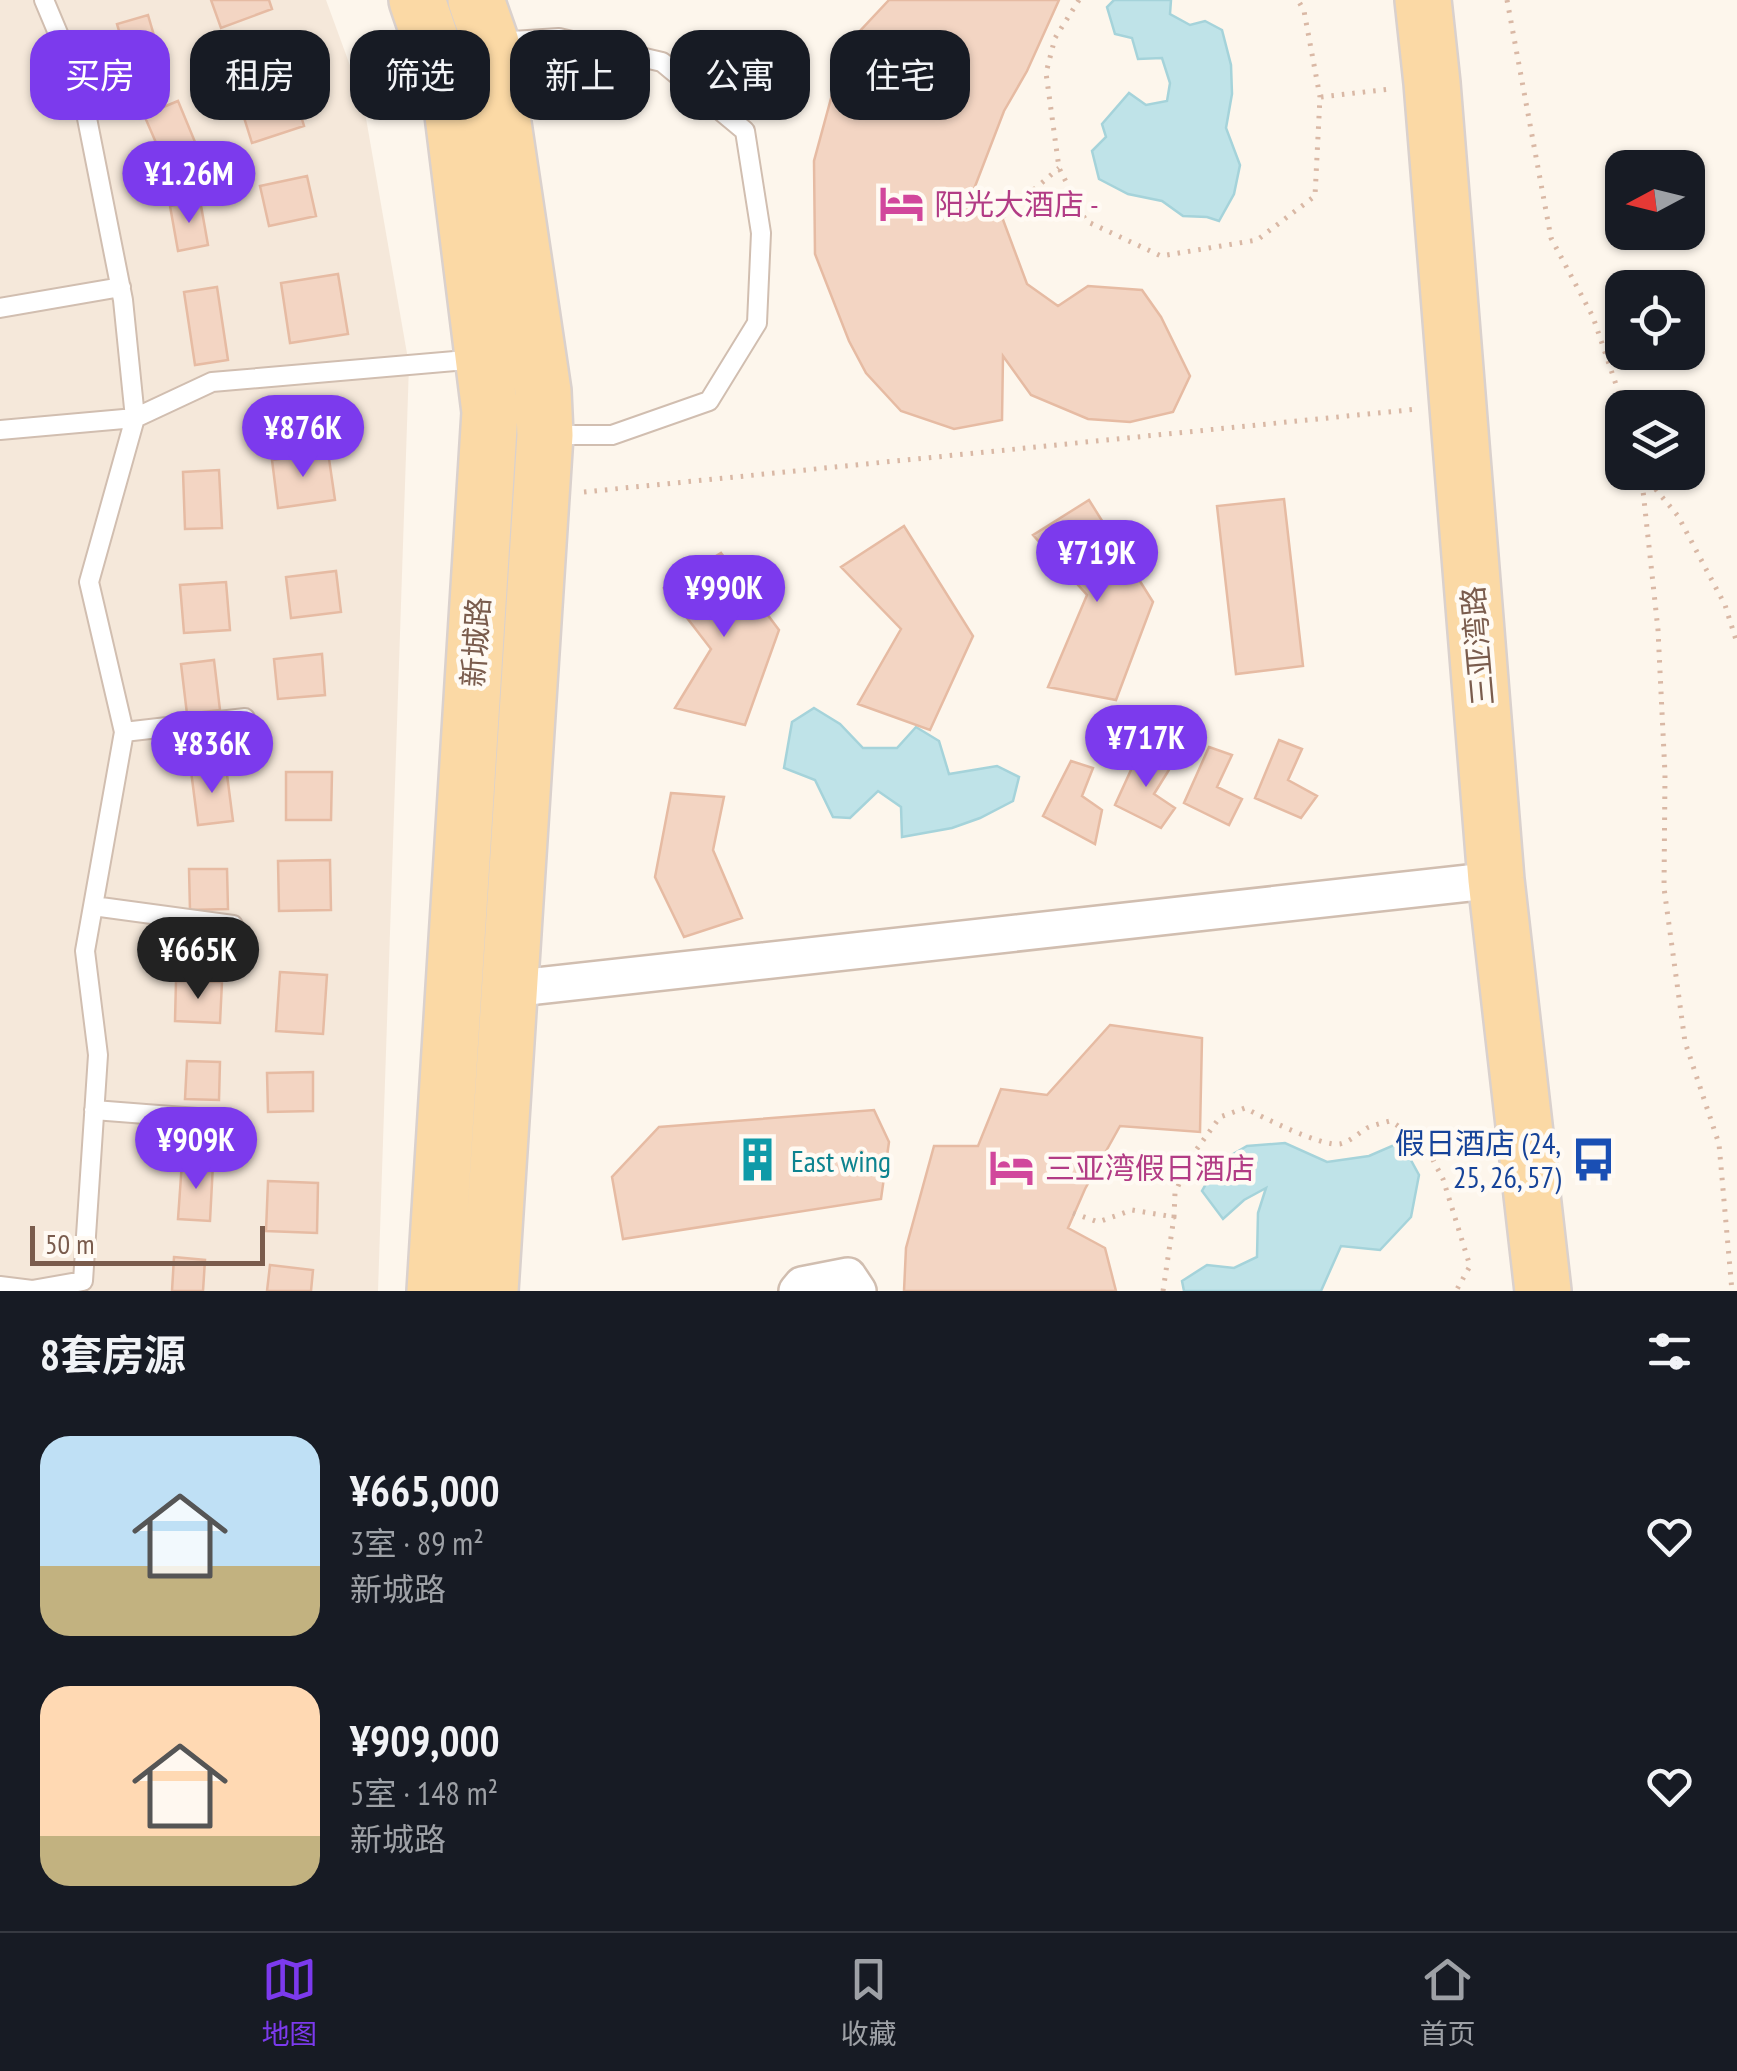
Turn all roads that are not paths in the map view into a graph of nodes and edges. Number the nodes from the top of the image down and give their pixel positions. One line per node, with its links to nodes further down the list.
1 (44, 0): 5 (lane)
2 (417, 0): 7 (main road, 新城路)
3 (1423, 0): 13 (main road, 三亚湾路)
4 (484, 22): 10 (main road, 新城路); 10 (lane)
5 (121, 287): 6 (lane); 8 (lane)
6 (0, 308)
7 (483, 358): 8 (lane); 21 (main road, 新城路)
8 (135, 418): 9 (lane); 12 (lane)
9 (0, 430)
10 (545, 435): 16 (main road, 新城路)
11 (245, 718): 12 (lane)
12 (124, 732): 14 (lane)
13 (1496, 880): 16 (street); 25 (main road, 三亚湾路)
14 (94, 906): 15 (lane); 17 (lane)
15 (233, 925)
16 (509, 988): 22 (main road, 新城路)
17 (94, 1110): 18 (lane); 20 (lane)
18 (223, 1120)
19 (0, 1286): 20 (lane)
20 (82, 1286)
21 (435, 1291)
22 (490, 1291)
23 (796, 1291): 24 (street)
24 (858, 1291)
25 (1543, 1291)

